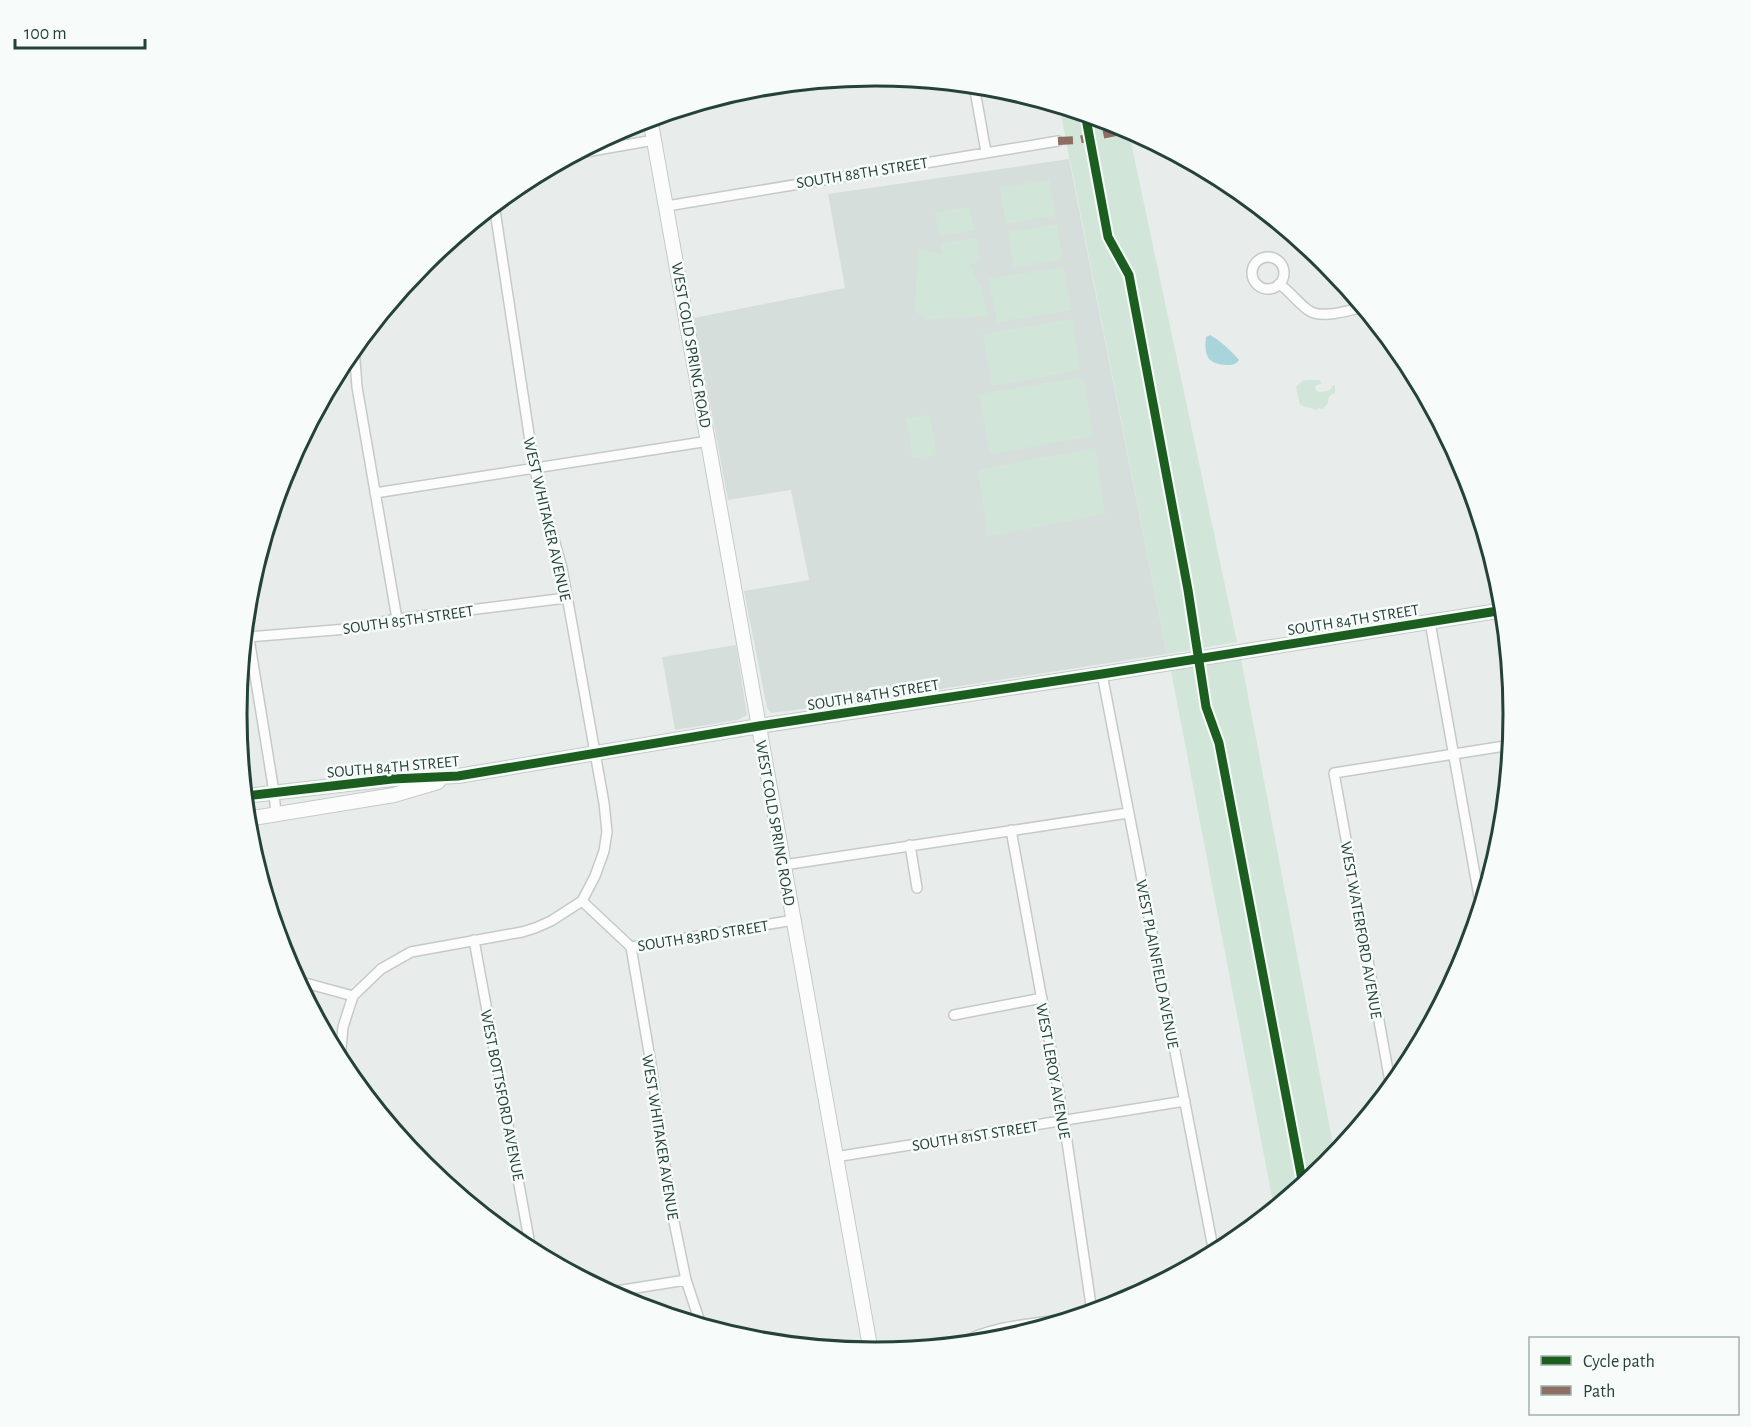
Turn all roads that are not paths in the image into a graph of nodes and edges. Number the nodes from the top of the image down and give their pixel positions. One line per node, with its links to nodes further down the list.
1 (976, 94): 6 (street)
2 (652, 127): 3 (street, WEST COLD SPRING ROAD)
3 (654, 140): 5 (street); 7 (street, WEST COLD SPRING ROAD)
4 (1058, 141): 6 (street, SOUTH 88TH STREET)
5 (599, 150)
6 (986, 152): 7 (street, SOUTH 88TH STREET)
7 (667, 206): 12 (street, WEST COLD SPRING ROAD)
8 (496, 213): 13 (street, WEST WHITAKER AVENUE)
9 (1279, 284): 10 (street)
10 (1356, 308)
11 (355, 362): 14 (street)
12 (709, 441): 13 (street); 22 (street, WEST COLD SPRING ROAD)
13 (534, 467): 14 (street); 15 (street, WEST WHITAKER AVENUE)
14 (375, 493): 17 (street)
15 (566, 598): 17 (street, SOUTH 85TH STREET); 24 (street, WEST WHITAKER AVENUE)
16 (1495, 612): 18 (street, SOUTH 84TH STREET)
17 (397, 619): 19 (street, SOUTH 85TH STREET)
18 (1430, 622): 21 (street, SOUTH 84TH STREET); 25 (street)
19 (253, 637)
20 (251, 650): 27 (street)
21 (1102, 674): 22 (street, SOUTH 84TH STREET); 29 (street, WEST PLAINFIELD AVENUE)
22 (759, 726): 24 (street, SOUTH 84TH STREET); 34 (street, WEST COLD SPRING ROAD)
23 (1502, 746): 25 (street)
24 (596, 753): 26 (street, SOUTH 84TH STREET); 37 (street, WEST WHITAKER AVENUE)
25 (1453, 754): 36 (street); 46 (street, WEST WATERFORD AVENUE)
26 (458, 776): 27 (street, SOUTH 84TH STREET); 30 (street, SOUTH 84TH STREET)
27 (274, 792): 28 (street, SOUTH 84TH STREET); 30 (street)
28 (253, 795)
29 (1128, 813): 32 (street); 47 (street, WEST PLAINFIELD AVENUE)
30 (276, 815): 31 (street, SOUTH 84TH STREET)
31 (257, 818)
32 (1011, 830): 33 (street); 43 (street, WEST LEROY AVENUE)
33 (910, 845): 34 (street); 35 (street)
34 (784, 865): 38 (street, WEST COLD SPRING ROAD)
35 (917, 888)
36 (1478, 890)
37 (582, 901): 39 (street); 40 (street, SOUTH 83RD STREET)
38 (794, 920): 40 (street, SOUTH 83RD STREET); 49 (street, WEST COLD SPRING ROAD)
39 (474, 940): 42 (street); 50 (street, WEST BOTTSFORD AVENUE)
40 (631, 947): 52 (street, WEST WHITAKER AVENUE)
41 (309, 984): 42 (street)
42 (353, 996): 45 (street)
43 (1042, 998): 44 (street); 48 (street, WEST LEROY AVENUE)
44 (954, 1015)
45 (341, 1043)
46 (1389, 1075)
47 (1185, 1101): 48 (street, SOUTH 81ST STREET); 51 (street, WEST PLAINFIELD AVENUE)
48 (1064, 1121): 49 (street, SOUTH 81ST STREET); 54 (street, WEST LEROY AVENUE)
49 (835, 1157): 56 (street, WEST COLD SPRING ROAD)
50 (529, 1237)
51 (1212, 1243)
52 (686, 1280): 53 (street); 55 (street, WEST WHITAKER AVENUE)
53 (625, 1290)
54 (1091, 1303)
55 (698, 1315)
56 (868, 1342)

